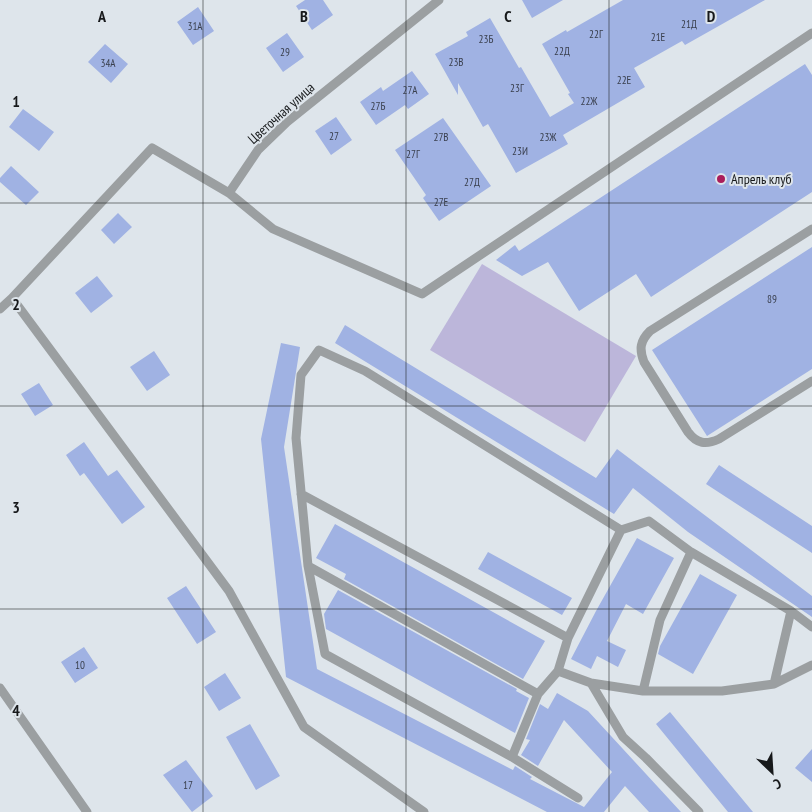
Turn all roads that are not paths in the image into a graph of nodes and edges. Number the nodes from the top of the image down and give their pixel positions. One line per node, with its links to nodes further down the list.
1 (438, 0): 3 (lane, Цветочная улица)
2 (812, 33): 3 (lane)
3 (229, 193): 5 (lane)
4 (812, 229): 7 (lane)
5 (12, 298): 6 (lane); 25 (lane)
6 (0, 309)
7 (812, 381)
8 (301, 494): 9 (lane); 11 (lane); 14 (lane)
9 (621, 530): 10 (lane); 14 (lane)
10 (691, 552): 12 (lane); 20 (lane)
11 (308, 566): 21 (lane); 22 (lane)
12 (791, 611): 13 (lane); 18 (lane)
13 (812, 627)
14 (568, 638): 16 (lane)
15 (812, 665): 18 (lane)
16 (558, 671): 17 (lane); 21 (lane)
17 (591, 683): 20 (lane); 26 (lane)
18 (774, 684): 20 (lane)
19 (0, 688): 24 (lane)
20 (643, 691)
21 (538, 694): 22 (lane)
22 (512, 757): 23 (lane)
23 (578, 798)
24 (87, 812)
25 (424, 812)
26 (699, 812)

